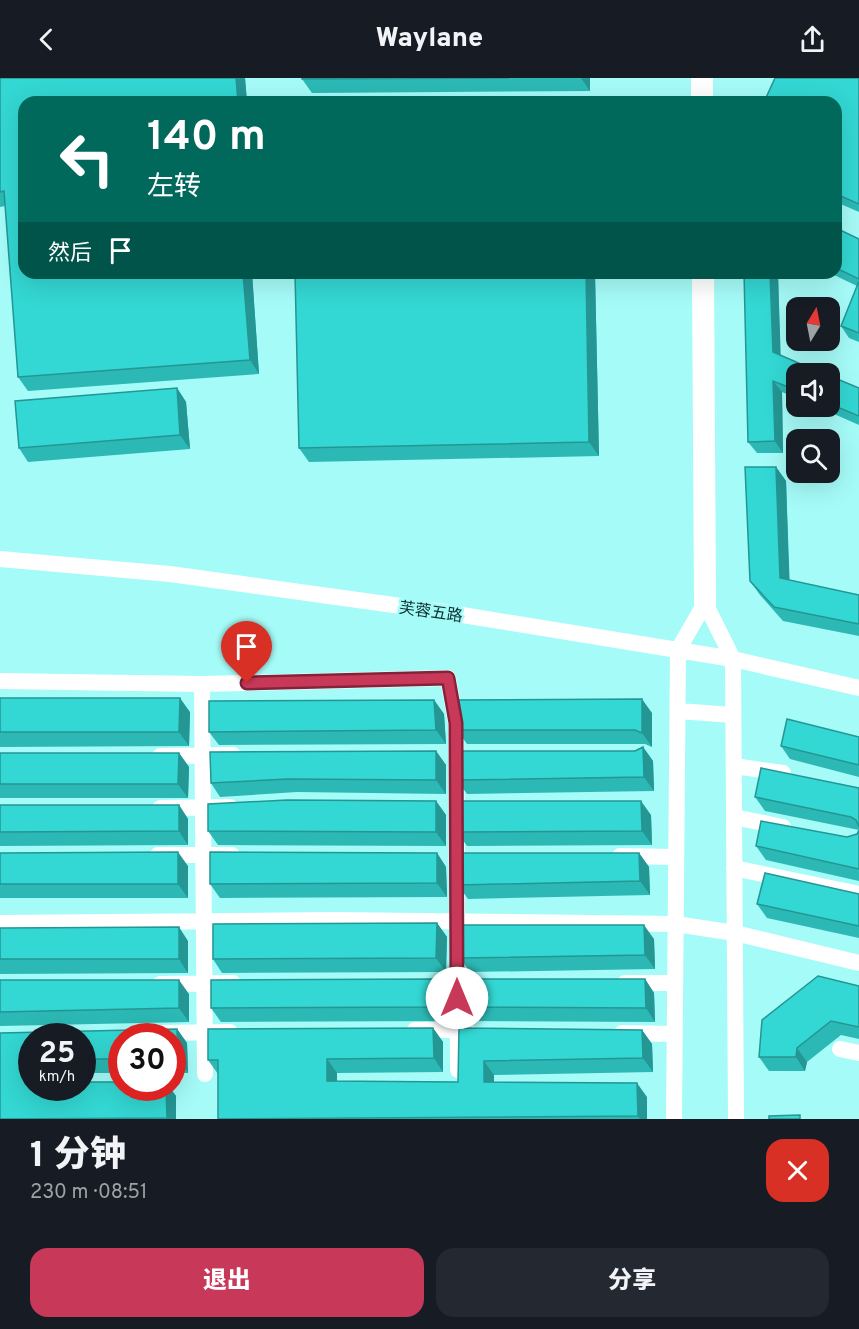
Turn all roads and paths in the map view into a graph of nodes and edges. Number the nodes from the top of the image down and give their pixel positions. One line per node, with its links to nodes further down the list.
1 (702, 78): 2 (main road)
2 (702, 96)
3 (703, 279): 5 (main road)
4 (0, 559): 6 (street, 芙蓉五路)
5 (705, 603): 6 (street); 7 (street)
6 (678, 650): 7 (street, 芙蓉五路); 11 (street)
7 (733, 659): 10 (street, 芙蓉五路); 12 (street)
8 (0, 681): 9 (street)
9 (202, 684): 13 (street); 31 (street)
10 (859, 688)
11 (678, 711): 12 (street); 27 (street)
12 (733, 715): 16 (street)
13 (202, 755): 14 (street); 15 (street); 20 (street)
14 (248, 755)
15 (143, 756)
16 (734, 766): 17 (street); 21 (street)
17 (801, 777)
18 (250, 806): 20 (street)
19 (143, 808): 20 (street)
20 (202, 808): 24 (street)
21 (734, 817): 22 (street); 28 (street)
22 (802, 830)
23 (143, 855): 24 (street)
24 (202, 855): 25 (street); 30 (street)
25 (249, 855)
26 (607, 856): 27 (street)
27 (676, 857): 33 (street)
28 (734, 868): 29 (street); 34 (street)
29 (859, 894)
30 (203, 921): 31 (street); 32 (street); 40 (street)
31 (456, 921): 33 (street); 42 (street)
32 (0, 923)
33 (676, 924): 34 (street); 38 (street)
34 (735, 933): 35 (street); 54 (street)
35 (859, 963)
36 (250, 983): 40 (street)
37 (606, 983): 38 (street)
38 (675, 983): 48 (street)
39 (144, 984): 40 (street)
40 (204, 984): 45 (street)
41 (400, 1030): 42 (street)
42 (457, 1030): 43 (street); 51 (street)
43 (480, 1030)
44 (250, 1031): 45 (street)
45 (204, 1032): 47 (street); 52 (street)
46 (606, 1032): 48 (street)
47 (186, 1033)
48 (675, 1034): 53 (street)
49 (840, 1049): 50 (street)
50 (859, 1053)
51 (458, 1070)
52 (205, 1074)
53 (674, 1119)
54 (736, 1119)

